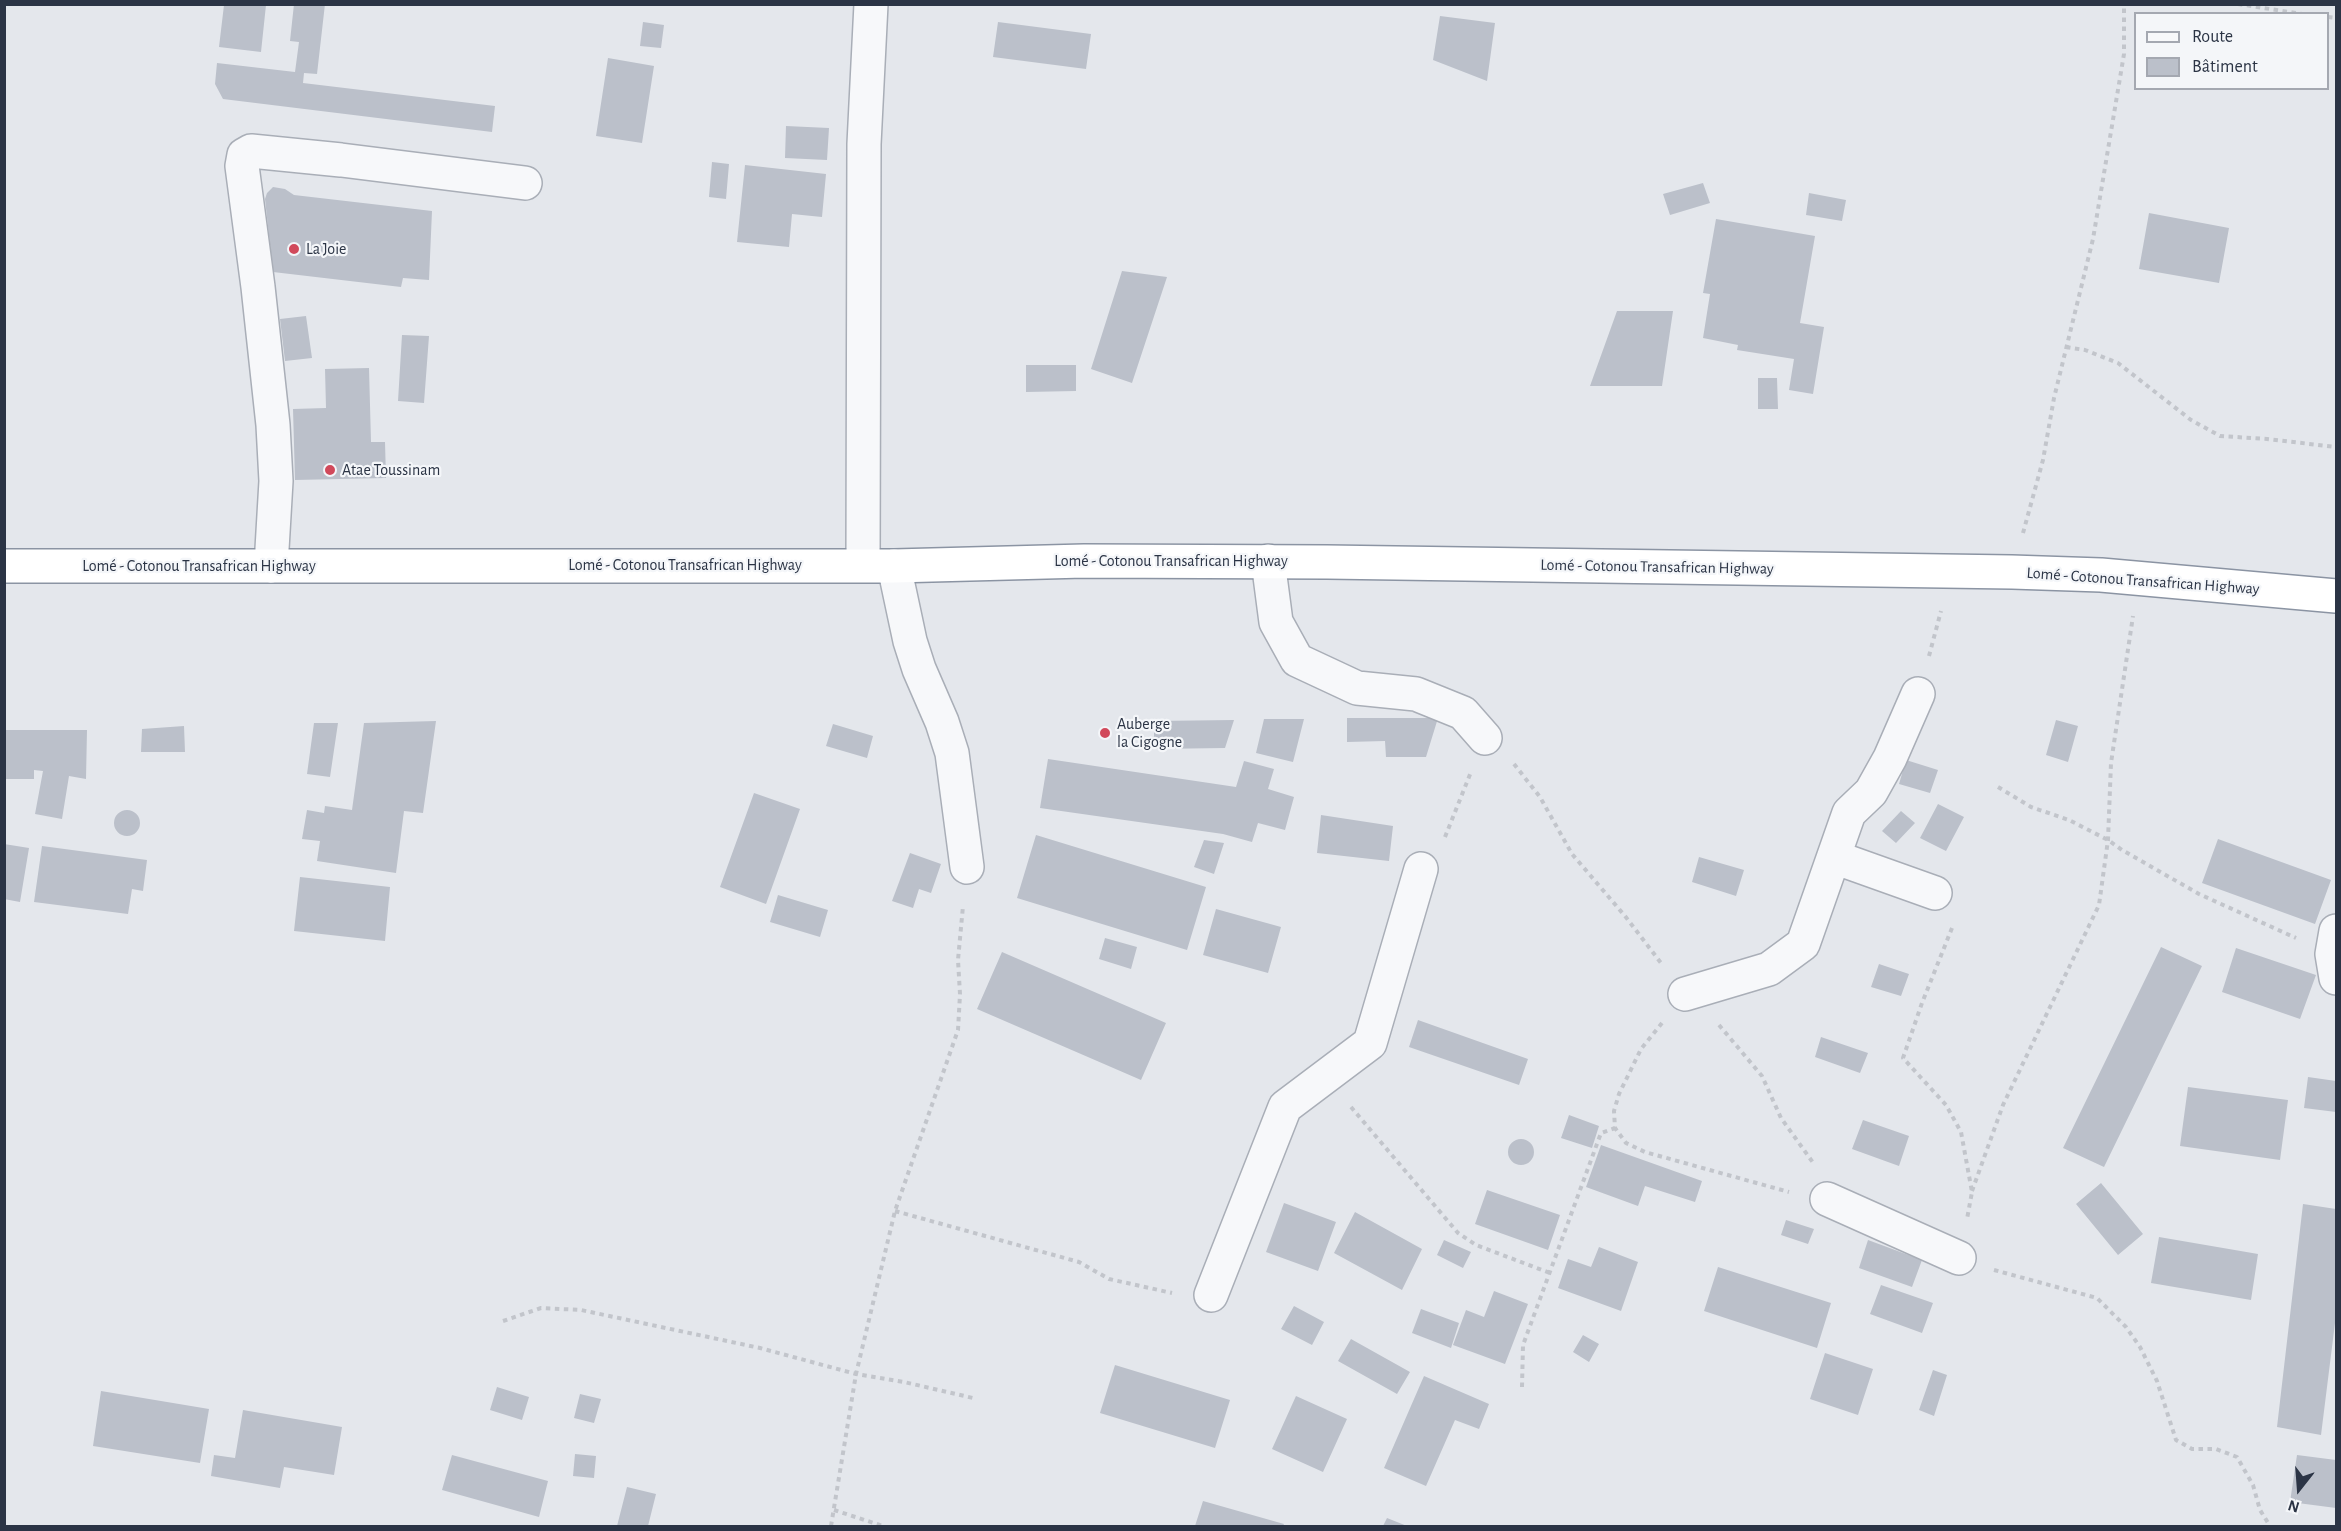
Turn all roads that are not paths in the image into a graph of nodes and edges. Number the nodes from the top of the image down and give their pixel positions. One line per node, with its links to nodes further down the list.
1 (871, 4): 4 (street)
2 (525, 183): 6 (street)
3 (1268, 561): 4 (highway, Lomé - Cotonou Transafrican Highway); 7 (highway, Lomé - Cotonou Transafrican Highway); 9 (street)
4 (879, 565): 6 (highway, Lomé - Cotonou Transafrican Highway); 11 (street)
5 (4, 566): 6 (highway, Lomé - Cotonou Transafrican Highway)
6 (271, 566)
7 (2337, 596)
8 (1918, 694): 10 (street)
9 (1485, 738)
10 (1834, 857): 13 (street); 14 (street)
11 (967, 867)
12 (1421, 869): 17 (street)
13 (1935, 893)
14 (1685, 994)
15 (1827, 1198): 16 (street)
16 (1959, 1258)
17 (1211, 1295)

